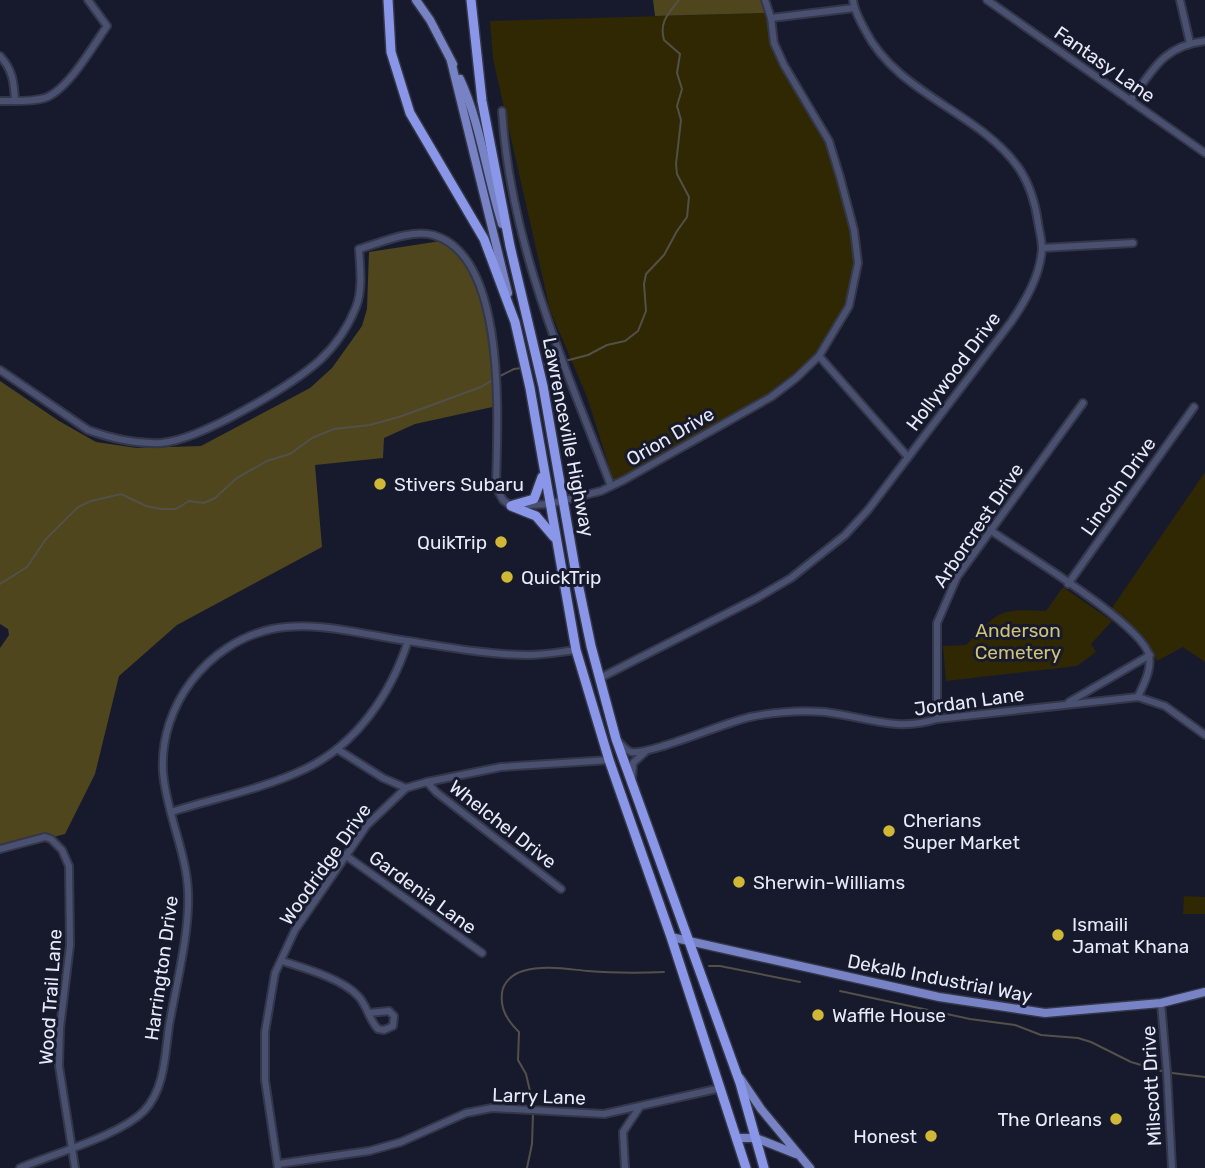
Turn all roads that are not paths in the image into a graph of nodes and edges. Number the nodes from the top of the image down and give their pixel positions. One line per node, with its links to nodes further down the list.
1 (88, 0): 17 (street)
2 (387, 0): 23 (highway)
3 (416, 0): 14 (main road, Lawrenceville Highway)
4 (471, 0): 21 (highway)
5 (765, 0): 10 (street, Orion Drive)
6 (853, 0): 9 (street, Hollywood Drive)
7 (987, 0): 16 (street, Fantasy Lane)
8 (1180, 0): 12 (street)
9 (854, 8): 10 (street); 22 (street, Hollywood Drive)
10 (771, 18): 24 (street, Orion Drive)
11 (1205, 41): 12 (street)
12 (1190, 43): 16 (street)
13 (0, 56): 17 (street)
14 (452, 61): 21 (main road, Lawrenceville Highway); 23 (main road, Lawrenceville Highway)
15 (0, 101): 17 (street)
16 (1130, 101): 19 (street, Fantasy Lane)
17 (15, 102)
18 (502, 111): 30 (street)
19 (1205, 153)
20 (1133, 243): 22 (street)
21 (510, 246): 31 (highway, Lawrenceville Highway)
22 (1042, 248): 28 (street, Hollywood Drive)
23 (515, 322): 29 (highway, Lawrenceville Highway)
24 (819, 356): 28 (street); 30 (street, Orion Drive)
25 (0, 370): 33 (street)
26 (1083, 403): 34 (street, Arborcrest Drive)
27 (1194, 407): 36 (street, Lincoln Drive)
28 (908, 457): 40 (street, Hollywood Drive)
29 (544, 470): 32 (highway, Lawrenceville Highway); 33 (highway)
30 (611, 486): 31 (street, Orion Drive)
31 (565, 501): 32 (street, Orion Drive); 40 (highway, Lawrenceville Highway)
32 (550, 504): 33 (street, Orion Drive); 35 (highway, Lawrenceville Highway)
33 (512, 506): 35 (highway)
34 (990, 530): 36 (street); 43 (street, Arborcrest Drive)
35 (556, 539): 38 (highway, Lawrenceville Highway)
36 (1068, 584): 39 (street)
37 (408, 641): 38 (street, Harrington Drive); 46 (street); 52 (street, Harrington Drive)
38 (576, 650): 48 (highway, Lawrenceville Highway)
39 (1150, 655): 41 (street); 42 (street)
40 (600, 678): 45 (highway, Lawrenceville Highway)
41 (1138, 698): 42 (street, Jordan Lane); 44 (street, Jordan Lane)
42 (1064, 705): 43 (street, Jordan Lane)
43 (937, 719): 47 (street, Jordan Lane)
44 (1205, 735)
45 (616, 739): 47 (street); 50 (highway, Lawrenceville Highway)
46 (337, 749): 51 (street); 52 (street)
47 (649, 749): 50 (street)
48 (609, 760): 49 (street, Woodridge Drive); 56 (highway, Lawrenceville Highway)
49 (427, 782): 51 (street, Woodridge Drive); 55 (street, Whelchel Drive)
50 (632, 783): 57 (highway, Lawrenceville Highway)
51 (406, 788): 54 (street, Woodridge Drive)
52 (171, 812): 68 (street, Harrington Drive)
53 (0, 849): 68 (street, Wood Trail Lane)
54 (345, 855): 58 (street, Gardenia Lane); 59 (street, Woodridge Drive)
55 (561, 889)
56 (671, 937): 57 (main road, Dekalb Industrial Way); 64 (highway, Lawrenceville Highway)
57 (687, 940): 61 (main road, Dekalb Industrial Way); 63 (highway, Lawrenceville Highway)
58 (482, 953)
59 (282, 961): 62 (street); 70 (street, Woodridge Drive)
60 (1205, 992): 61 (main road, Dekalb Industrial Way)
61 (1161, 1003): 77 (street, Milscott Drive)
62 (369, 1013)
63 (735, 1070): 67 (highway, Lawrenceville Highway); 69 (main road)
64 (721, 1088): 65 (street, Larry Lane); 66 (highway, Lawrenceville Highway)
65 (639, 1108): 70 (street, Larry Lane); 73 (street)
66 (736, 1138): 67 (main road); 74 (highway, Lawrenceville Highway)
67 (755, 1138): 69 (main road); 75 (highway, Lawrenceville Highway)
68 (71, 1148): 71 (street, Harrington Drive); 72 (street, Wood Trail Lane)
69 (796, 1154): 76 (main road)
70 (278, 1166)
71 (20, 1168)
72 (75, 1168)
73 (625, 1168)
74 (746, 1168)
75 (764, 1168)
76 (810, 1168)
77 (1172, 1168)

